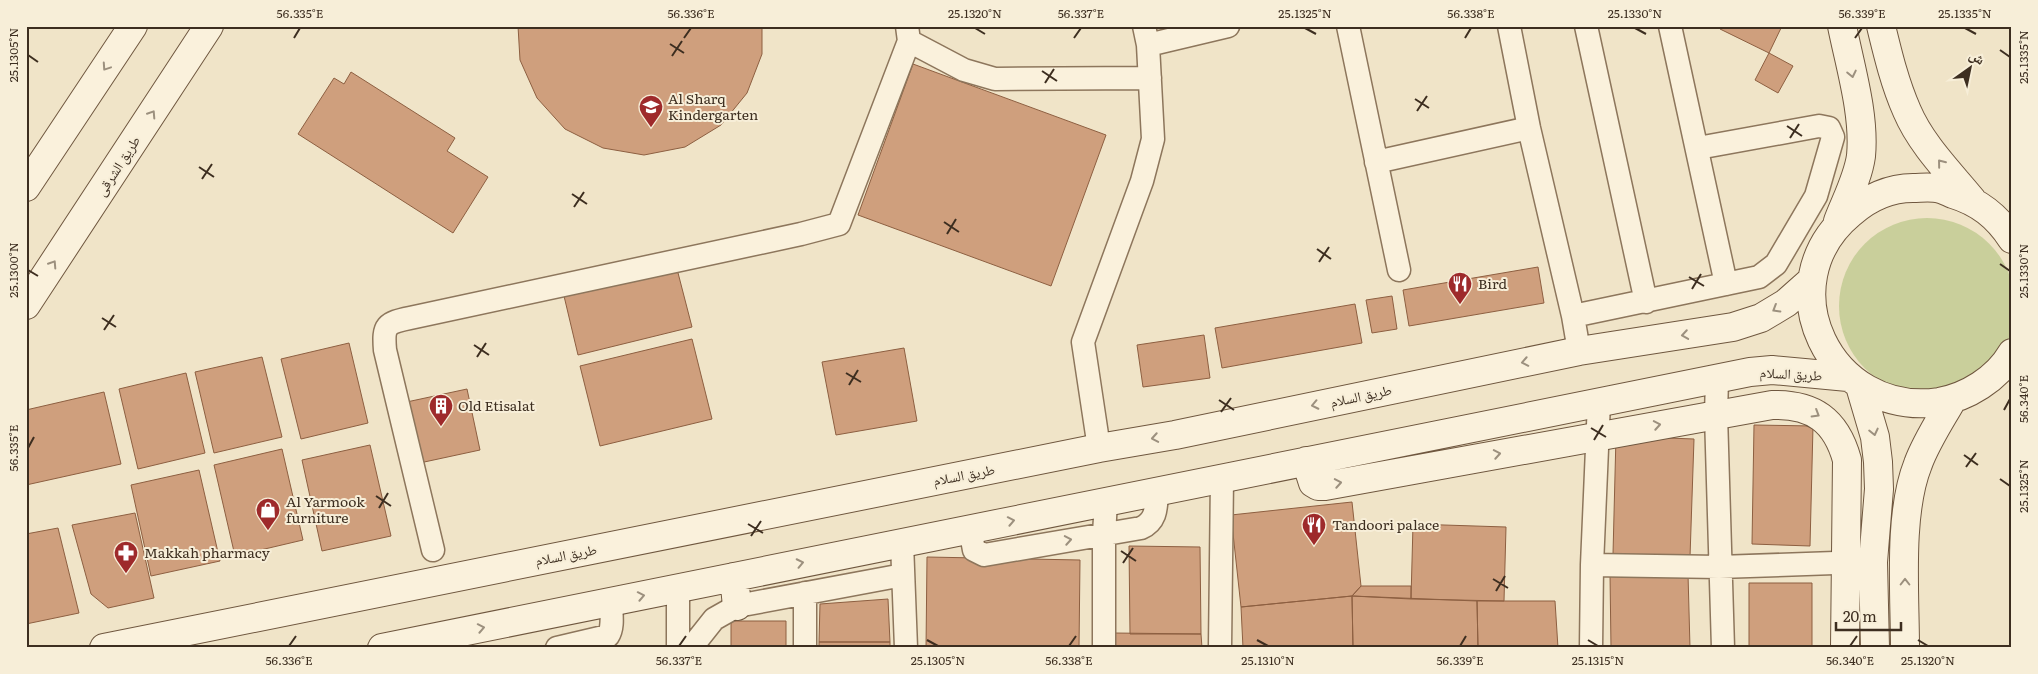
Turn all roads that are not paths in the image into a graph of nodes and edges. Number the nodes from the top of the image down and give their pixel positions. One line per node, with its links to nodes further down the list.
1 (133, 26): 16 (main road, one-way to 16)
2 (209, 26): 24 (main road, طريق الشرقى, one-way to 2)
3 (1228, 26): 11 (street)
4 (1348, 26): 15 (street)
5 (1509, 26): 13 (street)
6 (1586, 26): 23 (street)
7 (1670, 26): 14 (street)
8 (1842, 26): 18 (main road, one-way to 18)
9 (1881, 26): 17 (main road, one-way to 9)
10 (908, 34): 12 (street); 42 (street)
11 (1146, 36): 12 (street)
12 (1150, 78): 34 (street)
13 (1529, 128): 15 (street); 25 (street)
14 (1698, 148): 22 (street); 22 (street)
15 (1376, 162): 20 (street)
16 (26, 187)
17 (1972, 200): 18 (main road); 19 (main road)
18 (1837, 224): 21 (main road)
19 (2009, 232)
20 (1399, 270)
21 (1812, 280): 26 (main road, طريق السلام, one-way to 26); 29 (main road)
22 (1726, 284): 23 (street)
23 (1646, 302): 25 (street)
24 (26, 305)
25 (1573, 316): 26 (street)
26 (1579, 351): 34 (main road, طريق السلام, one-way to 34)
27 (2010, 357): 30 (main road)
28 (1717, 378): 29 (main road, طريق السلام); 31 (main road, طريق السلام); 32 (street)
29 (1854, 382): 30 (main road); 44 (main road, one-way to 44)
30 (1952, 400): 67 (main road, one-way to 30)
31 (1599, 402): 33 (street); 35 (main road, طريق السلام)
32 (1716, 415): 33 (main road, one-way to 32); 43 (main road, one-way to 43); 46 (street)
33 (1596, 436): 35 (main road, one-way to 33); 45 (street)
34 (1099, 448): 54 (main road, طريق السلام)
35 (1306, 462): 36 (main road, طريق السلام)
36 (1222, 478): 37 (main road, طريق السلام); 62 (street)
37 (1157, 492): 38 (main road, طريق السلام); 40 (street)
38 (1106, 502): 39 (main road, طريق السلام, one-way to 38); 40 (street)
39 (970, 529): 40 (street, one-way to 40); 41 (main road, طريق السلام)
40 (1104, 534): 61 (street)
41 (902, 543): 47 (street); 48 (main road, طريق السلام, one-way to 41)
42 (433, 550)
43 (1845, 562): 44 (street); 46 (street); 65 (main road)
44 (1873, 562): 66 (main road)
45 (1592, 565): 46 (street); 63 (street)
46 (1720, 567): 64 (street)
47 (903, 575): 50 (street); 60 (street)
48 (734, 577): 49 (main road, طريق السلام); 52 (main road)
49 (678, 589): 51 (main road, طريق السلام, one-way to 49); 57 (street)
50 (805, 593): 52 (street); 59 (street)
51 (611, 602): 53 (main road, طريق السلام, one-way to 51); 56 (street)
52 (737, 606): 58 (street)
53 (453, 641): 55 (main road, طريق السلام)
54 (104, 648)
55 (382, 648)
56 (557, 648)
57 (678, 648)
58 (691, 648)
59 (805, 648)
60 (906, 648)
61 (1104, 648)
62 (1220, 648)
63 (1592, 648)
64 (1723, 648)
65 (1846, 648)
66 (1875, 648)
67 (1905, 648)

